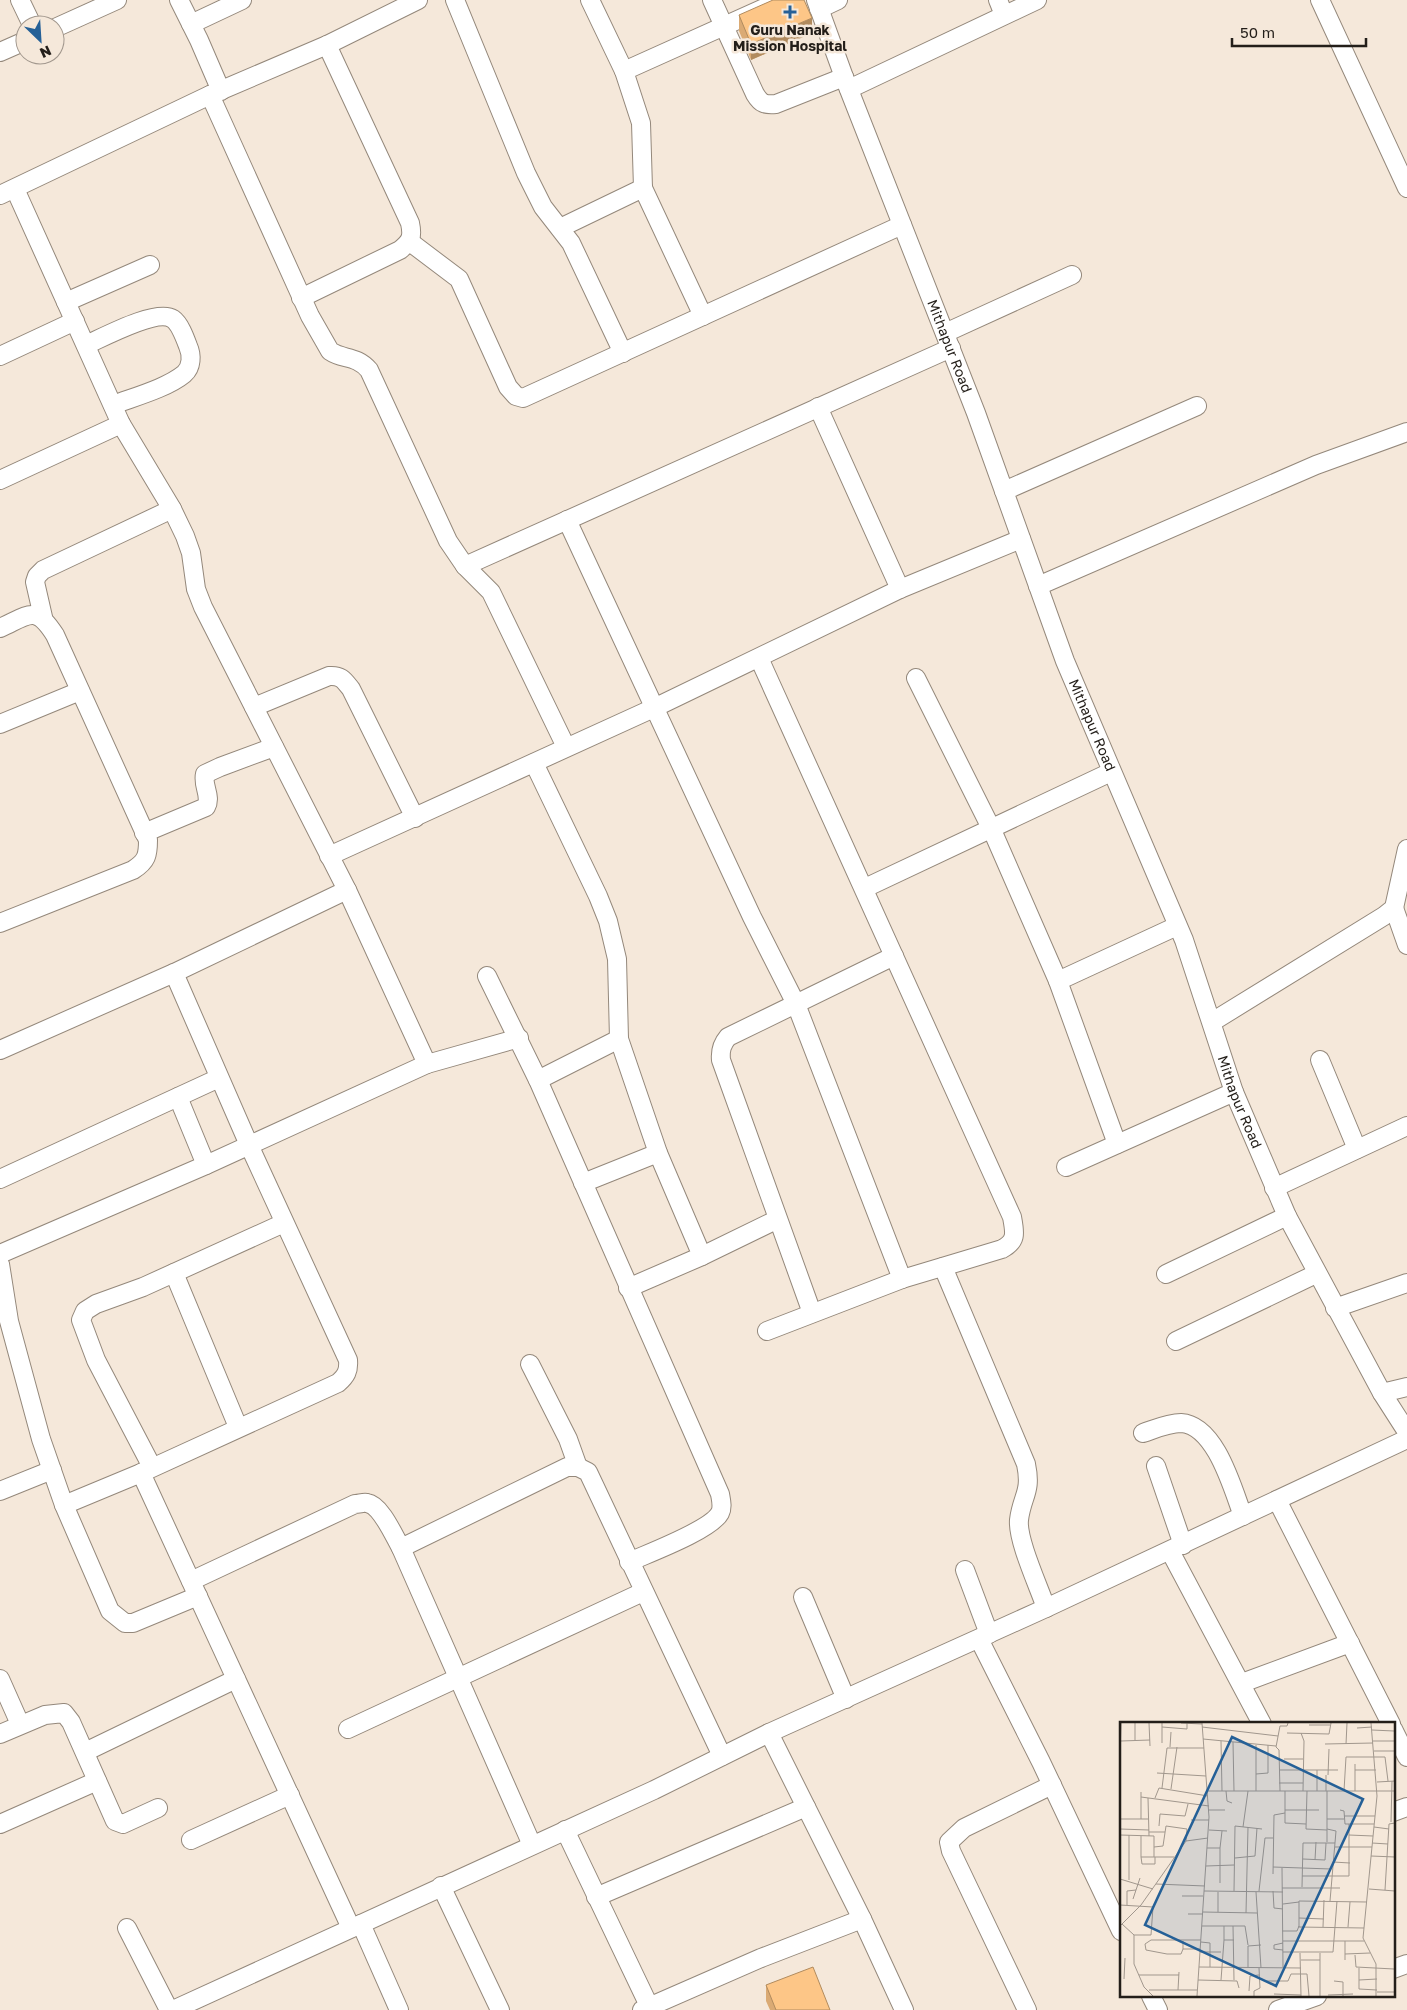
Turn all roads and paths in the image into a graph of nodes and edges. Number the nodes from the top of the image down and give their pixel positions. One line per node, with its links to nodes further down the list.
1 (20, 0): 15 (street)
2 (117, 0): 16 (street)
3 (179, 0): 17 (street)
4 (242, 0): 17 (street)
5 (418, 0): 20 (street)
6 (455, 0): 29 (street)
7 (590, 0): 22 (street)
8 (712, 0): 18 (street)
9 (782, 0): 18 (street)
10 (838, 0): 13 (street)
11 (1037, 0): 14 (street)
12 (1320, 0): 26 (street)
13 (817, 4): 23 (street, Mithapur Road)
14 (1001, 8): 23 (street)
15 (27, 15)
16 (65, 23)
17 (191, 24): 24 (street)
18 (724, 25): 22 (street); 23 (street)
19 (15, 45): 21 (street)
20 (327, 45): 24 (street); 30 (street)
21 (0, 52)
22 (624, 71): 25 (street)
23 (846, 83): 28 (street, Mithapur Road)
24 (215, 93): 27 (street); 33 (street)
25 (643, 188): 29 (street); 35 (street)
26 (1407, 188)
27 (7, 192): 34 (street)
28 (902, 225): 35 (street); 37 (street, Mithapur Road)
29 (560, 228): 39 (street)
30 (410, 242): 33 (street); 39 (street)
31 (150, 264): 34 (street)
32 (1072, 275): 37 (street)
33 (301, 298): 51 (street)
34 (66, 302): 36 (street)
35 (702, 316): 39 (street)
36 (75, 321): 38 (street); 40 (street)
37 (948, 340): 43 (street); 47 (street, Mithapur Road)
38 (86, 345): 41 (street); 41 (street)
39 (623, 353)
40 (0, 356)
41 (113, 405): 44 (street)
42 (1198, 406): 47 (street)
43 (818, 407): 49 (street); 53 (street)
44 (121, 424): 46 (street); 48 (street)
45 (1407, 432): 52 (street)
46 (0, 480)
47 (1004, 491): 50 (street, Mithapur Road)
48 (172, 509): 54 (street); 60 (street)
49 (567, 520): 51 (street); 59 (street)
50 (1021, 539): 52 (street, Mithapur Road); 53 (street)
51 (465, 566): 63 (street)
52 (1038, 586): 65 (street, Mithapur Road)
53 (900, 589): 56 (street)
54 (43, 617): 55 (street); 58 (street)
55 (0, 628)
56 (759, 658): 59 (street); 71 (street)
57 (916, 678): 67 (street)
58 (80, 691): 61 (street); 68 (street)
59 (656, 706): 63 (street); 81 (street)
60 (254, 707): 62 (street); 66 (street)
61 (0, 724)
62 (274, 747): 68 (street); 70 (street)
63 (566, 747): 64 (street)
64 (534, 763): 66 (street); 84 (street)
65 (1111, 772): 67 (street); 75 (street, Mithapur Road)
66 (415, 818): 70 (street)
67 (992, 830): 71 (street); 80 (street)
68 (144, 832): 74 (street)
69 (1407, 850): 73 (street)
70 (329, 856): 72 (street)
71 (865, 888): 77 (street)
72 (347, 890): 78 (street); 87 (street)
73 (1394, 908): 76 (street); 82 (street)
74 (0, 923)
75 (1178, 926): 80 (street); 82 (street, Mithapur Road)
76 (1406, 936)
77 (894, 956): 81 (street); 108 (street)
78 (174, 973): 85 (street); 88 (street)
79 (487, 976): 83 (street)
80 (1058, 981): 93 (street)
81 (796, 1004): 103 (street); 112 (street)
82 (1212, 1022): 90 (street, Mithapur Road)
83 (519, 1038): 87 (street); 89 (street)
84 (619, 1039): 89 (street); 96 (street)
85 (0, 1050)
86 (1320, 1060): 95 (street)
87 (427, 1064): 94 (street)
88 (220, 1078): 91 (street); 94 (street)
89 (538, 1080): 100 (street)
90 (1234, 1092): 93 (street); 101 (street, Mithapur Road)
91 (178, 1097): 97 (street); 99 (street)
92 (1407, 1126): 95 (street)
93 (1117, 1144): 98 (street)
94 (249, 1145): 97 (street); 104 (street)
95 (1358, 1150): 101 (street)
96 (658, 1153): 100 (street); 106 (street)
97 (206, 1165): 105 (street)
98 (1066, 1167)
99 (0, 1179)
100 (584, 1184): 114 (street)
101 (1274, 1188): 102 (street, Mithapur Road)
102 (1287, 1216): 110 (street); 111 (street, Mithapur Road)
103 (776, 1220): 106 (street); 116 (street)
104 (284, 1223): 109 (street); 123 (street)
105 (0, 1254)
106 (702, 1256): 114 (street)
107 (0, 1264): 117 (street)
108 (942, 1267): 112 (street); 142 (street)
109 (174, 1273): 123 (street); 130 (street)
110 (1166, 1274)
111 (1316, 1274): 115 (street, Mithapur Road); 119 (street)
112 (902, 1279): 116 (street)
113 (1407, 1283): 115 (street)
114 (628, 1288): 137 (street)
115 (1335, 1308): 122 (street, Mithapur Road)
116 (812, 1313): 118 (street)
117 (4, 1323): 129 (street)
118 (767, 1331)
119 (1176, 1341)
120 (530, 1364): 128 (street)
121 (1407, 1387): 122 (street)
122 (1382, 1393): 124 (street, Mithapur Road)
123 (238, 1427): 130 (street)
124 (1407, 1432)
125 (1143, 1433): 134 (street)
126 (1407, 1439): 132 (street)
127 (1156, 1466): 136 (street)
128 (578, 1467): 135 (street); 137 (street)
129 (52, 1470): 131 (street); 133 (street)
130 (147, 1470): 133 (street); 139 (street)
131 (0, 1492)
132 (1277, 1500): 134 (street); 144 (street)
133 (64, 1505): 139 (street)
134 (1243, 1516): 136 (street)
135 (401, 1548): 139 (street); 145 (street)
136 (1176, 1548): 142 (street); 148 (street)
137 (629, 1562): 140 (street)
138 (965, 1570): 143 (street)
139 (194, 1589): 147 (street)
140 (643, 1592): 145 (street); 158 (street)
141 (803, 1597): 149 (street)
142 (1046, 1608): 143 (street)
143 (984, 1637): 149 (street); 161 (street)
144 (1350, 1642): 148 (street); 151 (street)
145 (458, 1678): 153 (street); 170 (street)
146 (0, 1679): 152 (street)
147 (236, 1679): 157 (street); 162 (street)
148 (1242, 1683): 150 (street)
149 (846, 1698): 155 (street)
150 (1261, 1722)
151 (1389, 1722)
152 (20, 1724): 156 (street); 157 (street)
153 (348, 1729)
154 (1394, 1731): 159 (street)
155 (769, 1733): 158 (street); 163 (street)
156 (0, 1734)
157 (84, 1752): 160 (street)
158 (722, 1756): 168 (street)
159 (1407, 1757)
160 (97, 1781): 165 (street); 167 (street)
161 (1052, 1785): 176 (street); 187 (street)
162 (290, 1794): 169 (street); 174 (street)
163 (806, 1807): 172 (street); 173 (street)
164 (1407, 1807): 166 (street)
165 (158, 1808)
166 (1394, 1812)
167 (0, 1824)
168 (565, 1830): 170 (street); 172 (street)
169 (191, 1840)
170 (532, 1845): 171 (street)
171 (441, 1886): 174 (street); 185 (street)
172 (596, 1897): 182 (street)
173 (862, 1919): 182 (street); 186 (street)
174 (356, 1926): 181 (street); 184 (street)
175 (127, 1928): 183 (street)
176 (1120, 1929)
177 (1407, 1964): 178 (street)
178 (1394, 1969)
179 (1152, 1998): 188 (street)
180 (1311, 1998): 189 (street)
181 (204, 2003): 183 (street)
182 (647, 2009)
183 (171, 2010)
184 (399, 2010)
185 (500, 2010)
186 (904, 2010)
187 (1027, 2010)
188 (1158, 2010)
189 (1278, 2010)

